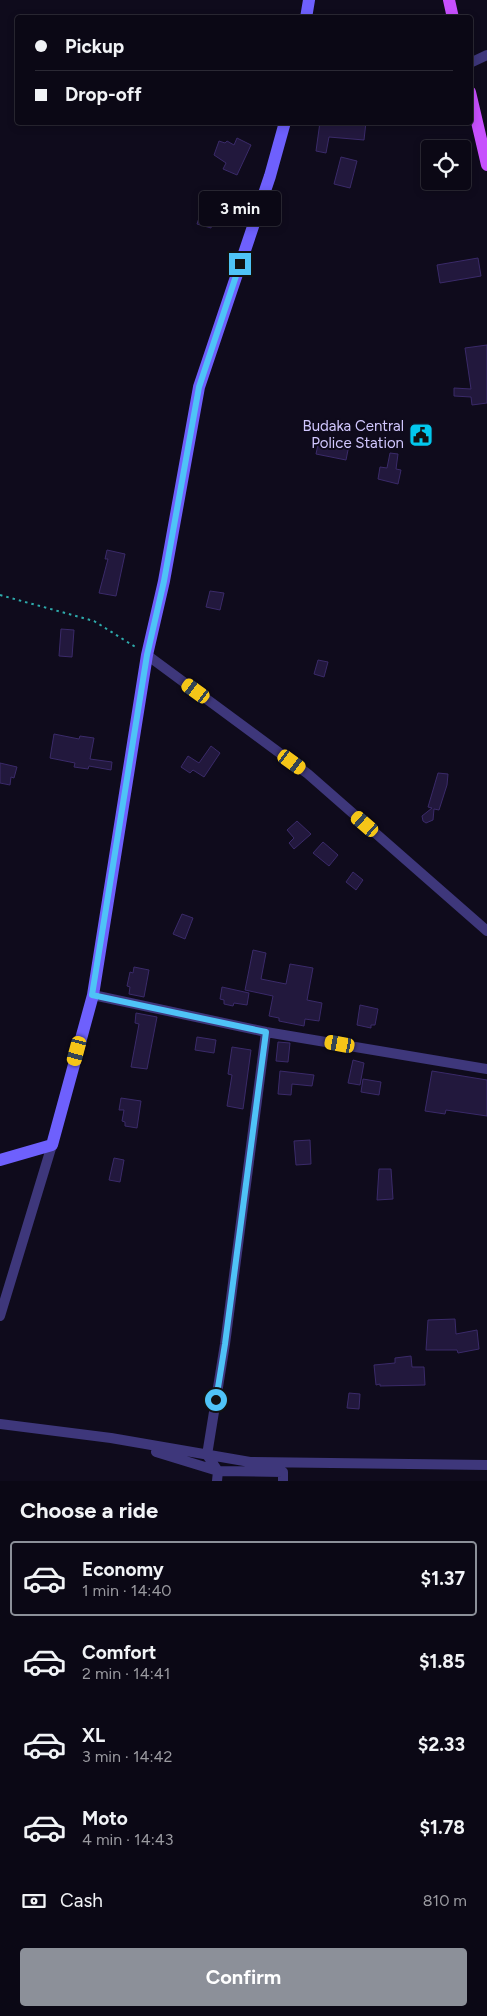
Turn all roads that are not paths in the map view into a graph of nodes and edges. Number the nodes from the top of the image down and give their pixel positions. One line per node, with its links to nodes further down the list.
1 (309, 0): 3 (street)
2 (449, 0): 4 (main road)
3 (306, 15)
4 (452, 15)
5 (487, 55): 6 (street)
6 (473, 62)
7 (473, 105): 9 (main road)
8 (284, 125): 10 (street)
9 (487, 165)
10 (147, 655): 11 (street); 12 (street)
11 (487, 931)
12 (92, 995): 13 (street); 15 (street)
13 (266, 1032): 14 (street); 20 (street)
14 (487, 1069)
15 (52, 1145): 16 (street); 17 (street)
16 (0, 1160)
17 (0, 1316)
18 (0, 1424): 19 (street)
19 (111, 1438): 20 (street); 22 (street)
20 (207, 1455): 21 (street); 22 (street)
21 (487, 1465)
22 (218, 1476): 23 (street)
23 (283, 1481)

